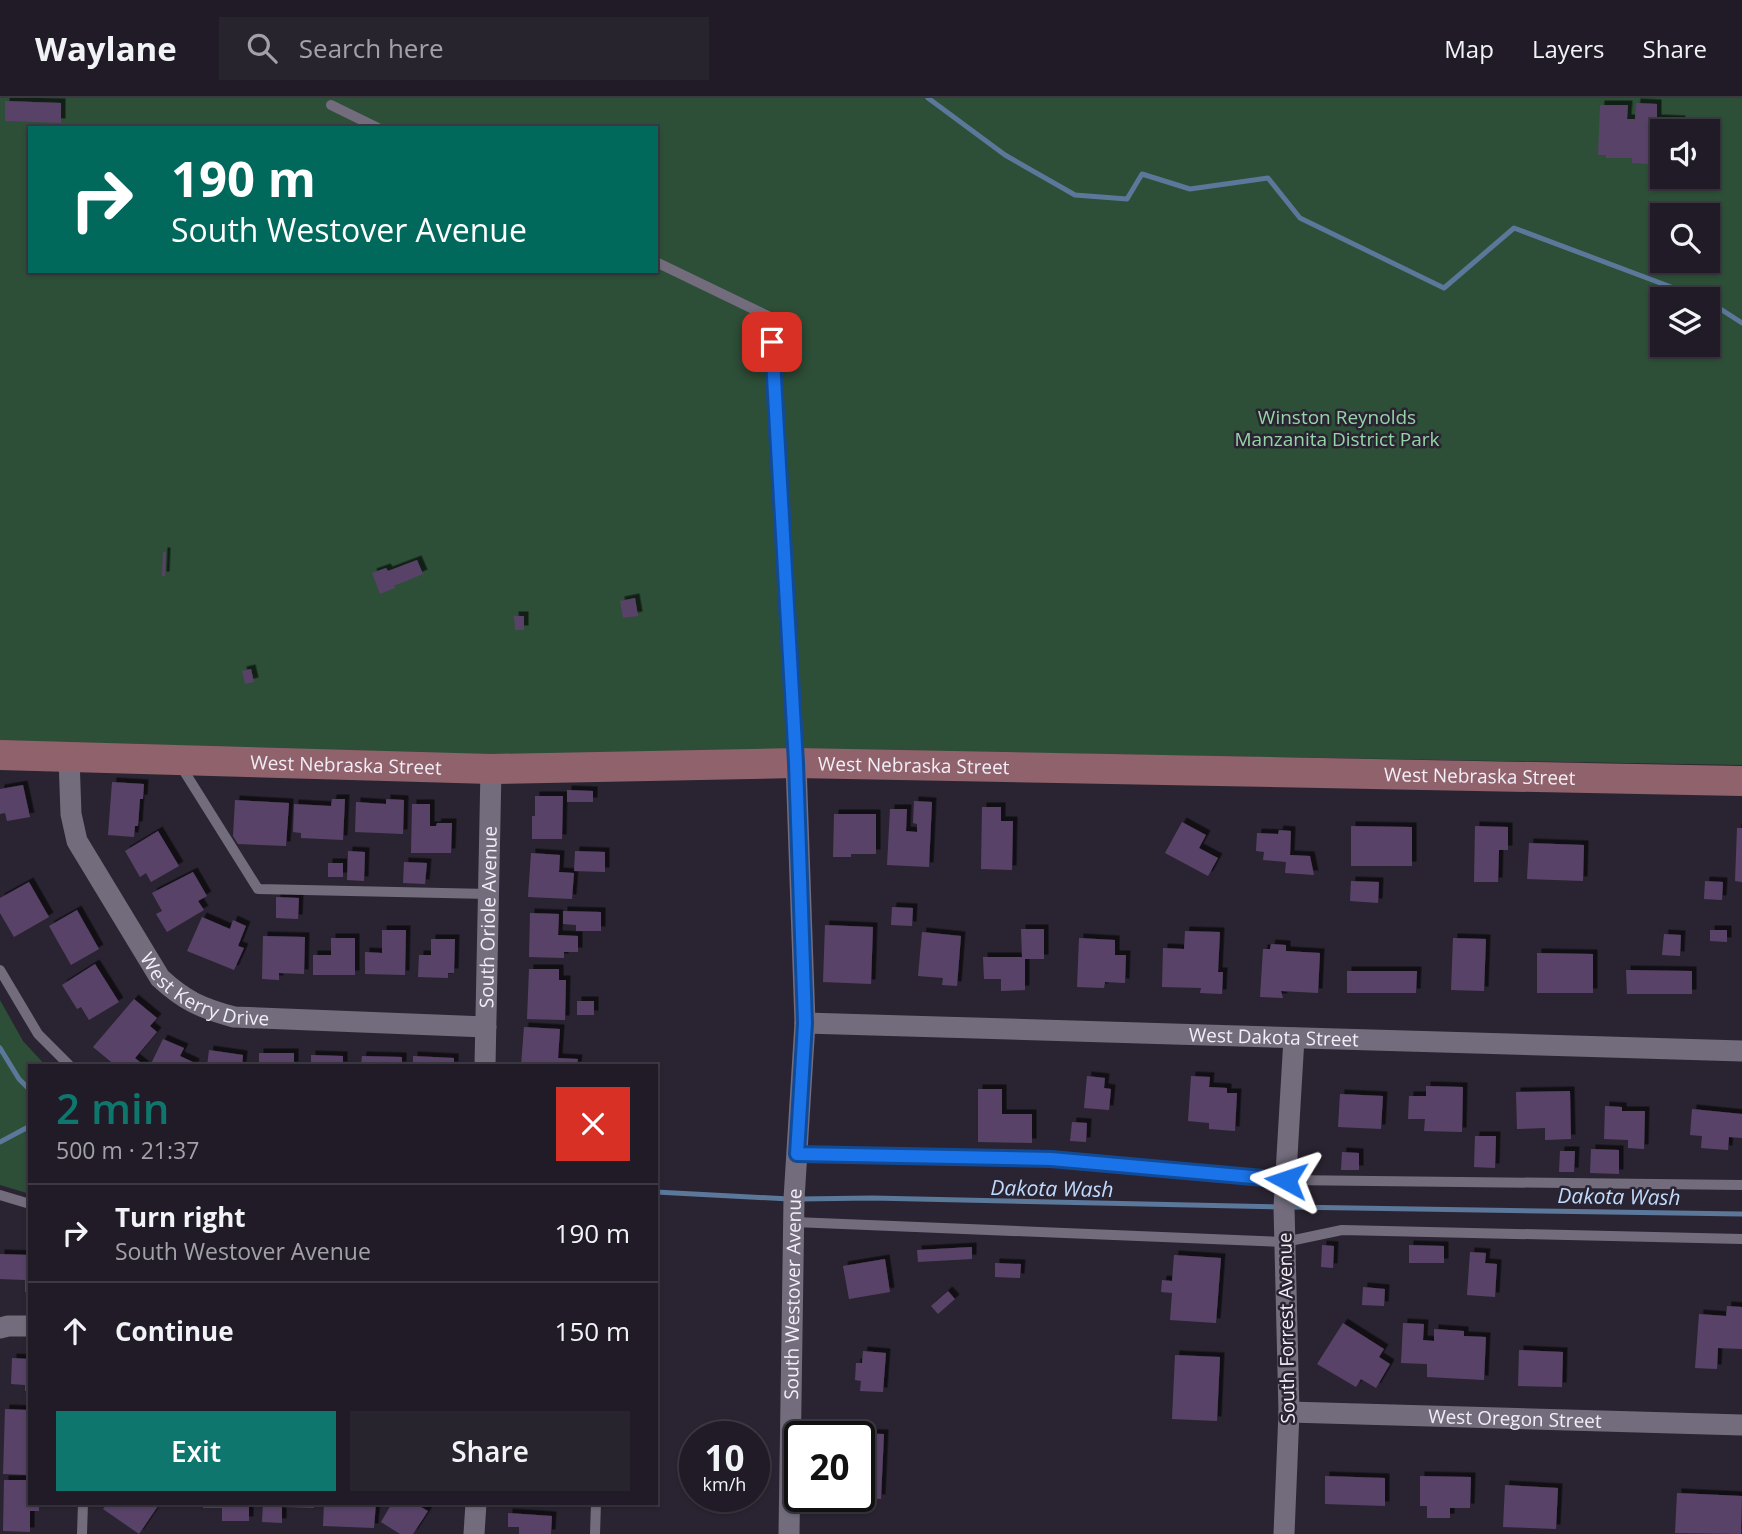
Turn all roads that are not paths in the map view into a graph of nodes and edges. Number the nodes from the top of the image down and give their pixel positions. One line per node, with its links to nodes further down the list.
1 (331, 105): 2 (lane)
2 (374, 126)
3 (658, 263): 7 (lane)
4 (0, 755): 5 (street, West Nebraska Street)
5 (69, 758): 6 (street, West Nebraska Street); 13 (street, West Kerry Drive)
6 (178, 761): 8 (street, West Nebraska Street); 10 (lane)
7 (796, 763): 8 (street, West Nebraska Street); 9 (street, West Nebraska Street); 12 (street, South Westover Avenue)
8 (491, 769): 10 (street, South Oriole Avenue)
9 (1742, 781)
10 (489, 894): 13 (street, South Oriole Avenue)
11 (0, 970): 16 (lane)
12 (805, 1023): 14 (street, West Dakota Street); 18 (street, South Westover Avenue)
13 (486, 1027): 17 (street, South Oriole Avenue)
14 (1294, 1038): 15 (street, West Dakota Street); 19 (street, South Forrest Avenue)
15 (1742, 1051)
16 (68, 1064)
17 (485, 1064)
18 (797, 1154): 19 (lane); 23 (street, South Westover Avenue)
19 (1286, 1180): 20 (lane); 25 (street, South Forrest Avenue)
20 (1742, 1185)
21 (0, 1195): 22 (lane)
22 (28, 1203)
23 (794, 1222): 25 (lane); 36 (street, South Westover Avenue)
24 (1742, 1239): 25 (lane)
25 (1285, 1242): 28 (street, South Forrest Avenue)
26 (28, 1326): 27 (street)
27 (0, 1328)
28 (1289, 1412): 29 (street, West Oregon Street); 37 (street, South Forrest Avenue)
29 (1742, 1425)
30 (83, 1505): 33 (lane)
31 (476, 1505): 34 (street)
32 (596, 1505): 35 (lane)
33 (82, 1534)
34 (474, 1534)
35 (595, 1534)
36 (789, 1534)
37 (1284, 1534)

